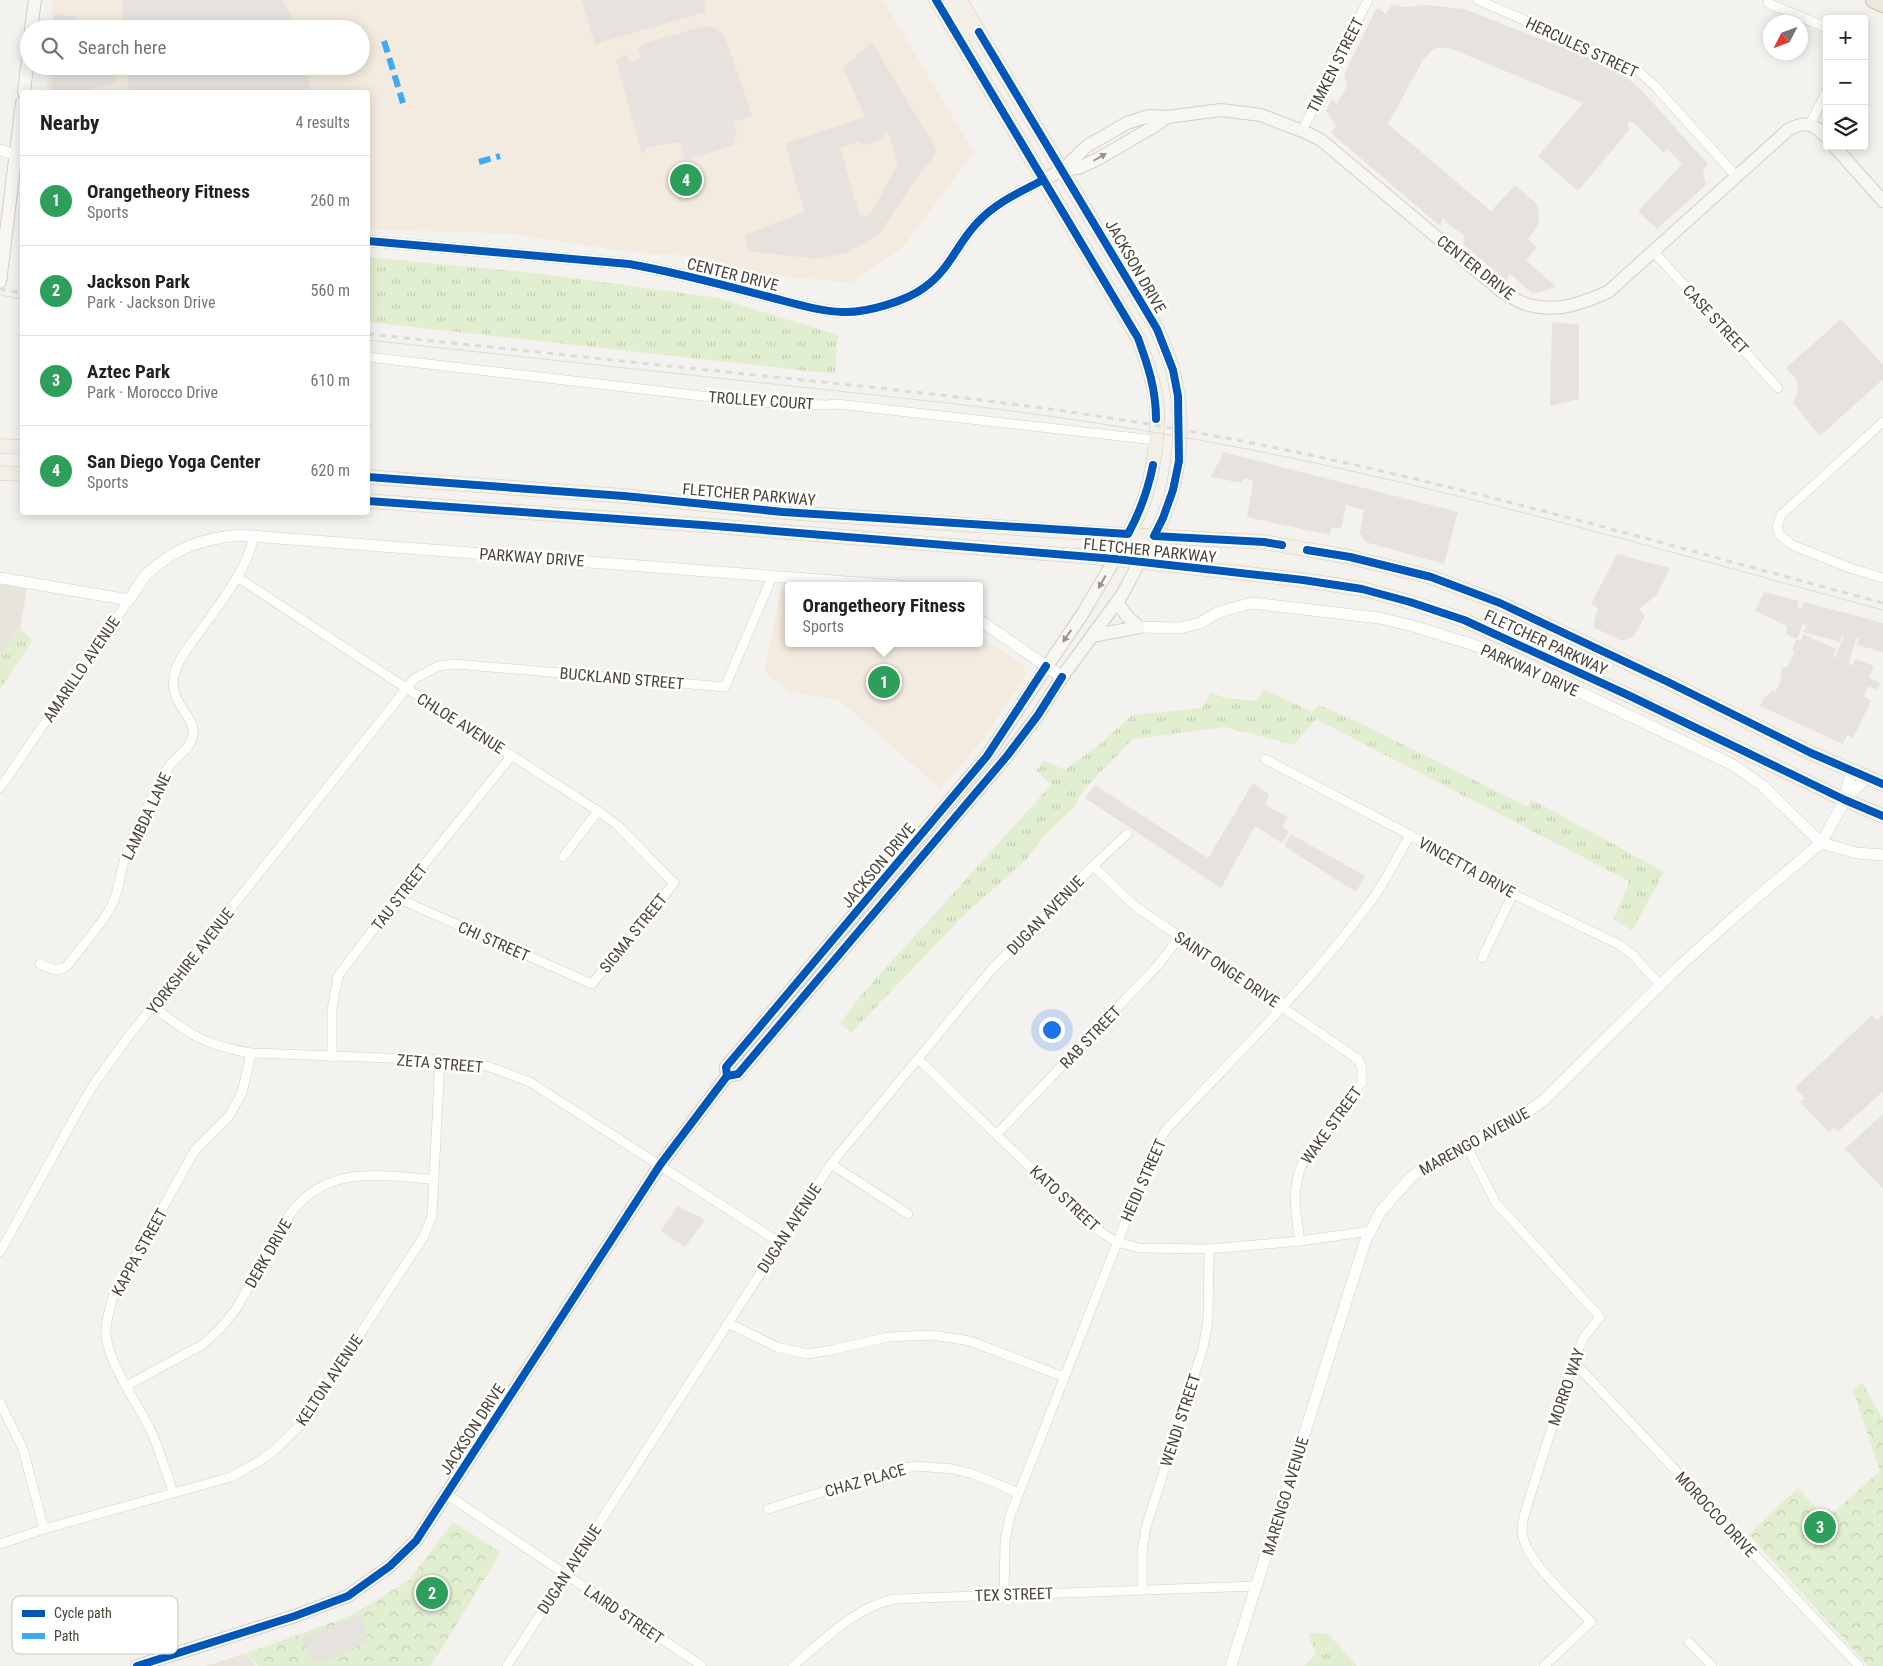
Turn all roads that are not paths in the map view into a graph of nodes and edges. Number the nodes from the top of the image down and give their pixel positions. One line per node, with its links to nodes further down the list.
1 (35, 0): 10 (main road)
2 (936, 0): 25 (main road, JACKSON DRIVE)
3 (945, 0): 12 (main road)
4 (960, 0): 12 (main road, JACKSON DRIVE)
5 (1368, 0): 17 (street, TIMKEN STREET)
6 (1478, 0): 24 (street, HERCULES STREET)
7 (1874, 0): 9 (highway)
8 (1768, 3): 11 (street)
9 (1883, 4)
10 (32, 20)
11 (1823, 26)
12 (979, 32): 23 (main road, JACKSON DRIVE)
13 (26, 75): 14 (main road)
14 (24, 90)
15 (1823, 99): 16 (street)
16 (1810, 124): 18 (main road); 24 (main road, CENTER DRIVE)
17 (1305, 132): 23 (main road, CENTER DRIVE); 28 (main road, CENTER DRIVE)
18 (1823, 133)
19 (20, 138): 22 (main road)
20 (0, 150): 22 (street)
21 (1838, 150): 26 (main road)
22 (19, 156): 29 (main road)
23 (1062, 170): 25 (main road, CENTER DRIVE); 42 (main road, JACKSON DRIVE)
24 (1736, 176): 28 (main road, CENTER DRIVE)
25 (1043, 180): 27 (street, CENTER DRIVE); 33 (main road, JACKSON DRIVE)
26 (1883, 201)
27 (370, 241)
28 (1653, 251): 31 (street, CASE STREET)
29 (0, 282)
30 (370, 357): 33 (street, TROLLEY COURT)
31 (1778, 388)
32 (1883, 422): 49 (street)
33 (1155, 440): 40 (main road, JACKSON DRIVE)
34 (0, 446): 35 (main road)
35 (20, 447)
36 (0, 472): 37 (main road)
37 (20, 474)
38 (370, 477): 40 (main road, FLETCHER PARKWAY)
39 (370, 501): 44 (main road, FLETCHER PARKWAY)
40 (1128, 534): 42 (main road, FLETCHER PARKWAY); 44 (main road, JACKSON DRIVE)
41 (254, 536): 43 (street, PARKWAY DRIVE); 46 (street, PARKWAY DRIVE); 47 (street, LAMBDA LANE)
42 (1154, 536): 45 (main road, JACKSON DRIVE); 61 (main road, FLETCHER PARKWAY)
43 (170, 557): 51 (street, AMARILLO AVENUE)
44 (1115, 559): 45 (main road, FLETCHER PARKWAY); 56 (main road, JACKSON DRIVE, one-way to 56)
45 (1140, 562): 52 (main road, JACKSON DRIVE); 65 (main road, FLETCHER PARKWAY)
46 (773, 575): 50 (street, PARKWAY DRIVE); 58 (street, BUCKLAND STREET)
47 (237, 577): 58 (street, CHLOE AVENUE); 79 (street, LAMBDA LANE)
48 (0, 578): 51 (street)
49 (1883, 578)
50 (853, 582)
51 (129, 600): 64 (street, AMARILLO AVENUE)
52 (1117, 602): 54 (main road); 55 (main road, JACKSON DRIVE)
53 (983, 623): 56 (street)
54 (1138, 627): 55 (main road); 70 (street, PARKWAY DRIVE)
55 (1092, 636): 57 (main road, JACKSON DRIVE)
56 (1046, 666): 57 (street); 89 (main road, JACKSON DRIVE)
57 (1062, 677): 89 (main road, JACKSON DRIVE)
58 (406, 688): 59 (street, CHLOE AVENUE); 83 (street, YORKSHIRE AVENUE)
59 (512, 755): 66 (street, CHLOE AVENUE); 76 (street, TAU STREET)
60 (1265, 759): 69 (street, VINCETTA DRIVE)
61 (1851, 770): 62 (main road, FLETCHER PARKWAY); 65 (street, MARENGO AVENUE)
62 (1867, 777): 63 (main road, FLETCHER PARKWAY); 65 (street, MARENGO AVENUE)
63 (1883, 784)
64 (0, 788)
65 (1845, 800): 67 (main road, FLETCHER PARKWAY); 70 (street, MARENGO AVENUE)
66 (598, 811): 72 (street); 74 (street, CHLOE AVENUE)
67 (1883, 816)
68 (1127, 834): 73 (street, DUGAN AVENUE)
69 (1410, 835): 75 (street, VINCETTA DRIVE); 82 (street, HEIDI STREET)
70 (1821, 843): 71 (street, PARKWAY DRIVE); 81 (street, MARENGO AVENUE)
71 (1883, 855)
72 (564, 857)
73 (1094, 866): 77 (street, SAINT ONGE DRIVE); 86 (street, DUGAN AVENUE)
74 (674, 883): 80 (street, SIGMA STREET)
75 (1513, 894): 78 (street); 81 (street, VINCETTA DRIVE)
76 (397, 898): 80 (street, CHI STREET); 85 (street, TAU STREET)
77 (1180, 937): 82 (street, SAINT ONGE DRIVE); 90 (street, RAB STREET)
78 (1482, 958)
79 (40, 964)
80 (592, 984)
81 (1660, 985): 91 (street, MARENGO AVENUE)
82 (1282, 1007): 88 (street, SAINT ONGE DRIVE); 99 (street, HEIDI STREET)
83 (154, 1008): 84 (street, ZETA STREET); 101 (street, YORKSHIRE AVENUE)
84 (251, 1053): 85 (street, ZETA STREET); 105 (street, KAPPA STREET)
85 (332, 1057): 87 (street, ZETA STREET)
86 (918, 1059): 90 (street, KATO STREET); 92 (street, DUGAN AVENUE)
87 (440, 1060): 93 (street, ZETA STREET); 94 (street, KELTON AVENUE)
88 (1362, 1069): 97 (street, WAKE STREET)
89 (727, 1076): 93 (main road, JACKSON DRIVE)
90 (997, 1134): 99 (street, KATO STREET)
91 (1466, 1145): 96 (street, MARENGO AVENUE); 103 (street, MORRO WAY)
92 (831, 1164): 95 (street); 98 (street, DUGAN AVENUE)
93 (660, 1165): 98 (street, ZETA STREET); 109 (main road, JACKSON DRIVE)
94 (433, 1179): 105 (street, DERK DRIVE); 107 (street, KELTON AVENUE)
95 (908, 1214)
96 (1370, 1231): 97 (street, KATO STREET); 114 (street, MARENGO AVENUE)
97 (1300, 1241): 100 (street, KATO STREET)
98 (779, 1242): 102 (street, DUGAN AVENUE)
99 (1116, 1242): 100 (street, KATO STREET); 104 (street, HEIDI STREET)
100 (1209, 1249): 115 (street, WENDI STREET)
101 (0, 1252)
102 (728, 1323): 104 (street); 113 (street, DUGAN AVENUE)
103 (1573, 1361): 125 (street, MORRO WAY); 127 (street, MOROCCO DRIVE)
104 (1064, 1377): 108 (street, HEIDI STREET)
105 (126, 1386): 107 (street, KAPPA STREET)
106 (0, 1403): 111 (street)
107 (173, 1492): 111 (street, KELTON AVENUE)
108 (1019, 1493): 110 (street, CHAZ PLACE); 116 (street, HEIDI STREET)
109 (446, 1494): 113 (street, LAIRD STREET); 118 (main road, JACKSON DRIVE)
110 (768, 1509)
111 (44, 1529): 112 (street, KELTON AVENUE)
112 (0, 1544)
113 (565, 1574): 121 (street, DUGAN AVENUE); 122 (street, LAIRD STREET)
114 (1257, 1586): 115 (street, TEX STREET); 124 (street, MARENGO AVENUE)
115 (1142, 1589): 116 (street, TEX STREET)
116 (1004, 1594): 123 (street, TEX STREET)
117 (1689, 1642): 126 (street)
118 (178, 1653)
119 (174, 1654): 120 (main road, JACKSON DRIVE)
120 (136, 1666)
121 (507, 1666)
122 (702, 1666)
123 (792, 1666)
124 (1231, 1666)
125 (1544, 1666)
126 (1712, 1666)
127 (1859, 1666)

